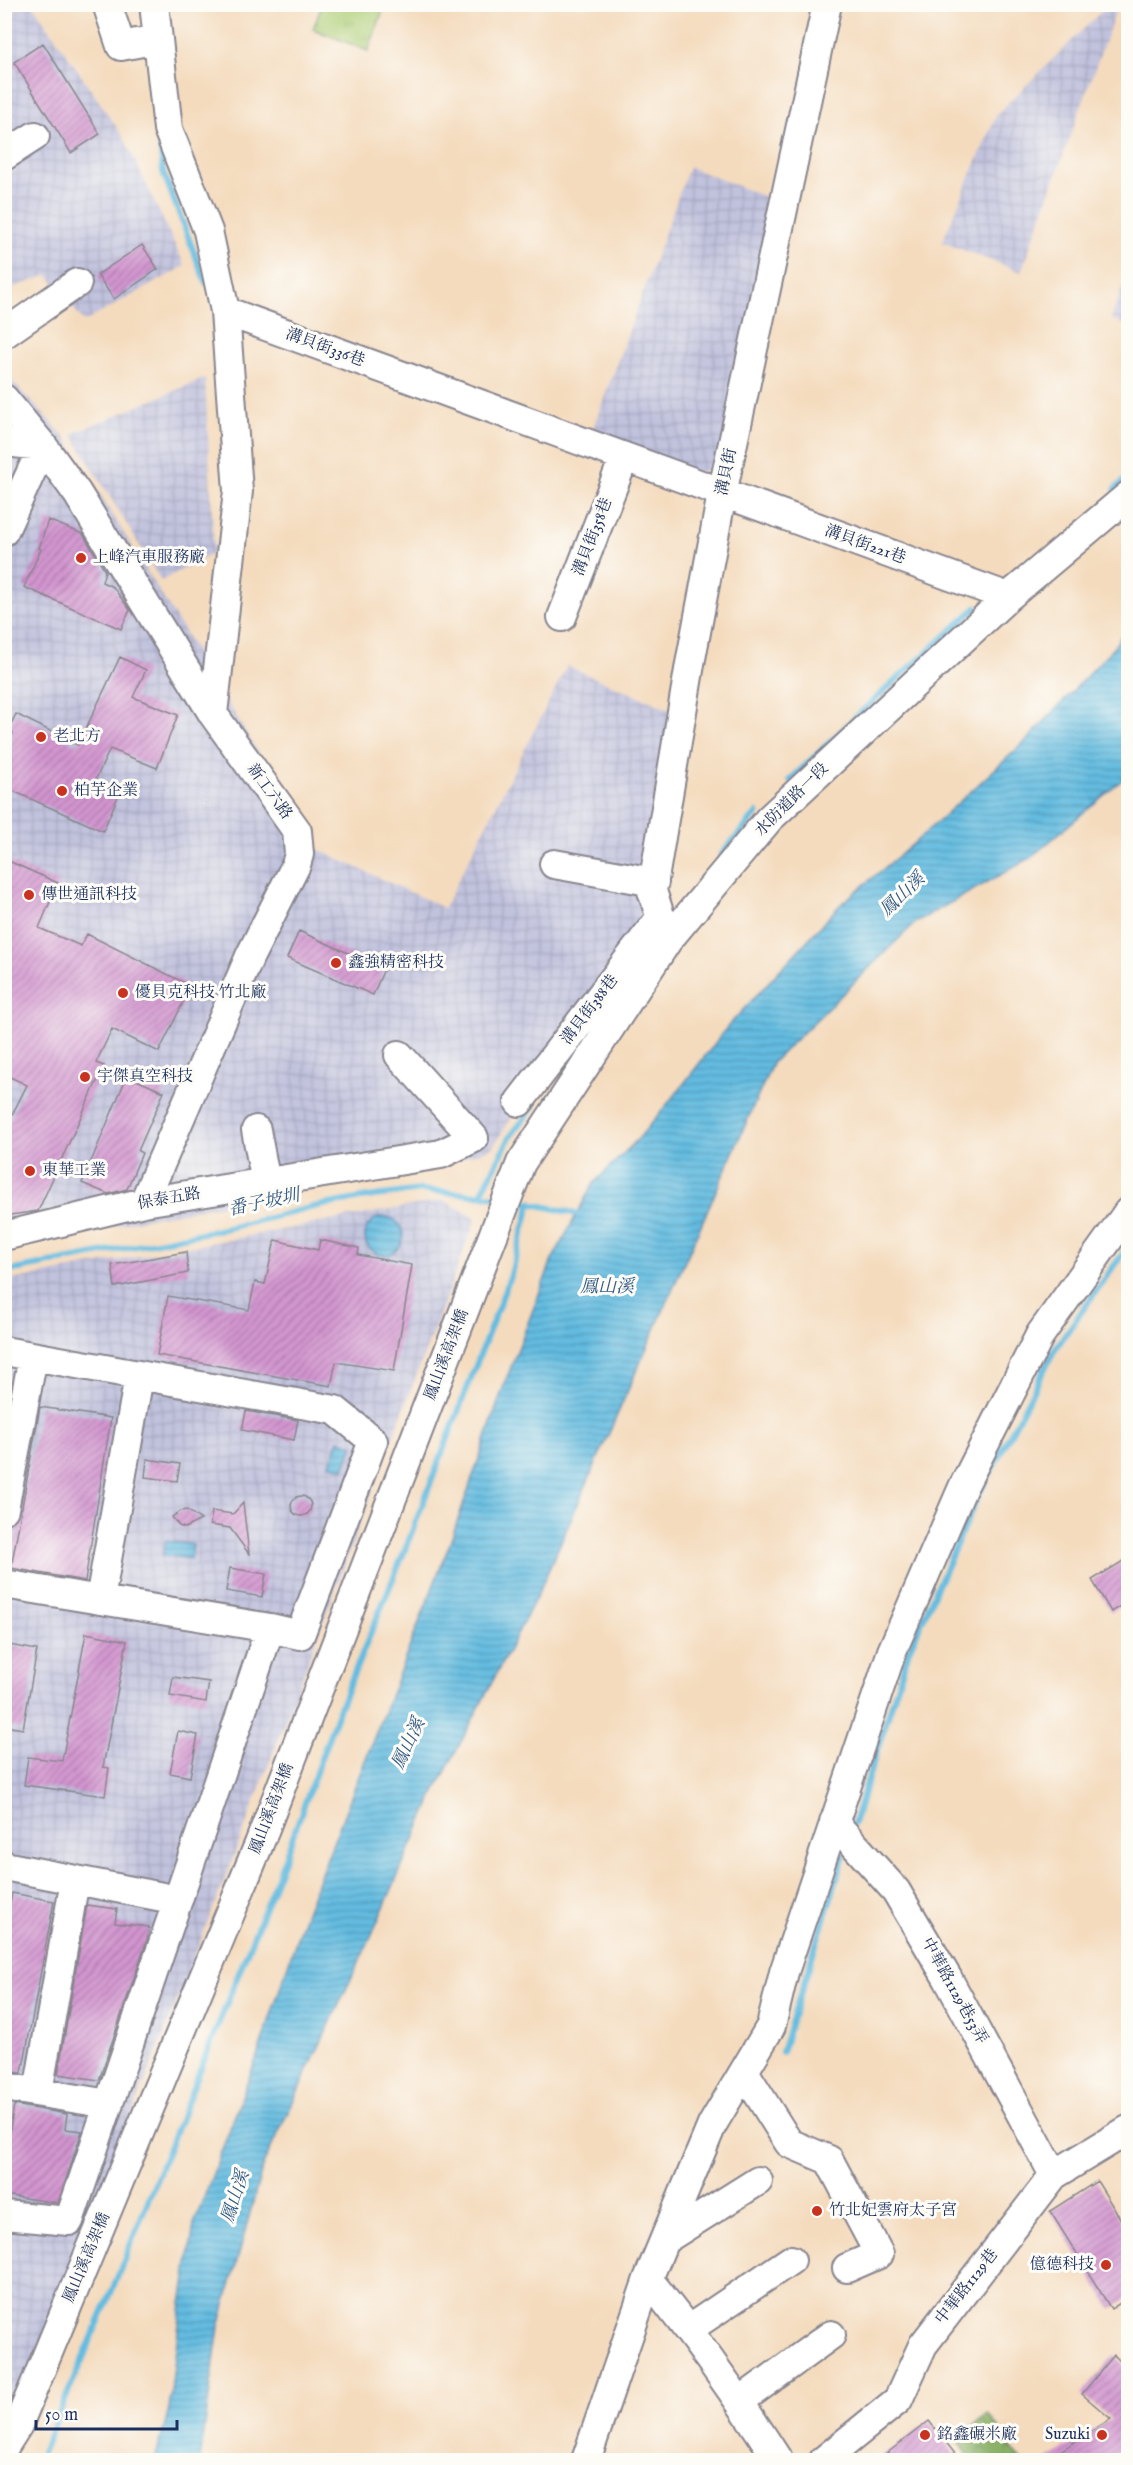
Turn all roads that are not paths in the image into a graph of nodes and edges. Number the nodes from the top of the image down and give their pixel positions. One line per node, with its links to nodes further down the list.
1 (107, 4): 4 (street)
2 (154, 4): 4 (street)
3 (827, 4): 14 (street, 溝貝街)
4 (158, 39): 8 (street)
5 (35, 136): 6 (street)
6 (4, 156)
7 (77, 283): 9 (street)
8 (225, 311): 13 (street, 溝貝街336巷); 19 (street)
9 (4, 334)
10 (4, 399): 12 (street, 新工六路)
11 (4, 442): 12 (street)
12 (42, 446): 16 (street); 19 (street, 新工六路)
13 (624, 458): 14 (street, 溝貝街336巷); 18 (street, 溝貝街358巷)
14 (722, 494): 17 (street, 溝貝街221巷); 21 (street, 溝貝街)
15 (1128, 496): 17 (street, 水防道路一段)
16 (4, 531)
17 (1008, 597): 22 (street, 水防道路一段)
18 (562, 617)
19 (213, 714): 28 (street, 新工六路)
20 (554, 864): 21 (street)
21 (654, 882): 22 (street, 溝貝街)
22 (664, 929): 24 (street, 溝貝街388巷); 26 (street, 水防道路一段)
23 (399, 1055): 27 (street, 保泰五路)
24 (519, 1102)
25 (256, 1130): 27 (street)
26 (521, 1162): 57 (street, 鳳山溪高架橋)
27 (266, 1183): 28 (street, 保泰五路)
28 (144, 1202): 30 (street, 保泰五路)
29 (1128, 1212): 38 (street)
30 (4, 1236)
31 (4, 1351): 32 (street)
32 (33, 1357): 33 (street); 34 (street)
33 (139, 1376): 36 (street); 37 (street)
34 (4, 1509)
35 (4, 1584): 36 (street)
36 (100, 1600): 37 (street)
37 (270, 1628): 41 (street)
38 (834, 1822): 42 (street); 47 (street, 中華路1129巷53弄)
39 (5, 1872): 40 (street)
40 (75, 1880): 41 (street); 44 (street)
41 (178, 1900): 45 (street)
42 (745, 2073): 50 (street); 52 (street)
43 (4, 2087): 44 (street)
44 (38, 2092): 45 (street)
45 (109, 2104): 49 (street)
46 (1128, 2130): 47 (street, 中華路1129巷)
47 (1053, 2175): 60 (street, 中華路1129巷)
48 (758, 2181): 50 (street)
49 (4, 2215)
50 (666, 2239): 53 (street)
51 (791, 2260): 54 (street)
52 (847, 2268)
53 (648, 2279): 54 (street); 58 (street)
54 (689, 2329): 56 (street)
55 (831, 2335): 56 (street)
56 (740, 2401): 59 (street)
57 (4, 2447)
58 (586, 2460)
59 (778, 2460)
60 (824, 2460)

